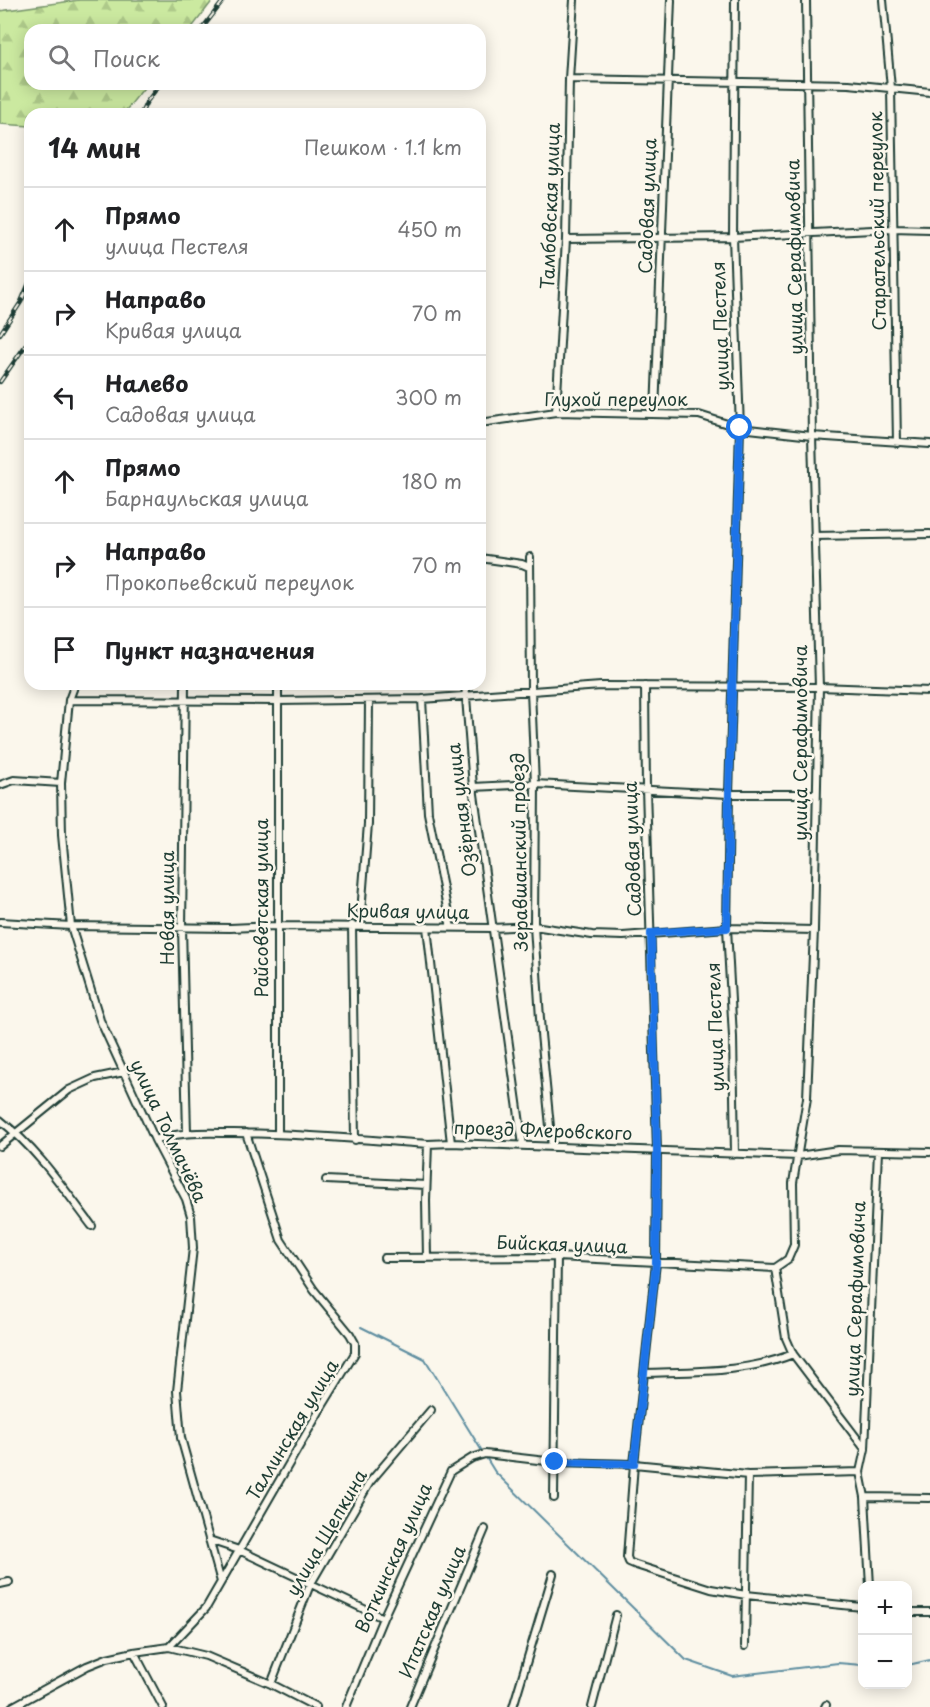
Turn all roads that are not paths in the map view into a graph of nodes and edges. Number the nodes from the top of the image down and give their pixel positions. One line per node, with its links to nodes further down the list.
1 (574, 0): 6 (street, Тамбовская улица)
2 (671, 0): 7 (street, Садовая улица)
3 (735, 0): 8 (street, улица Пестеля)
4 (806, 0): 9 (street, улица Серафимовича)
5 (883, 0): 10 (street, Старательский переулок)
6 (569, 80): 7 (street); 17 (street, Тамбовская улица)
7 (668, 82): 8 (street); 16 (street, Садовая улица)
8 (735, 82): 9 (street); 15 (street, улица Пестеля)
9 (808, 84): 10 (street); 14 (street, улица Серафимовича)
10 (891, 88): 11 (street); 12 (street, Старательский переулок)
11 (930, 92)
12 (892, 230): 13 (street); 14 (street); 23 (street, Старательский переулок)
13 (930, 230)
14 (809, 234): 15 (street); 22 (street, улица Серафимовича)
15 (733, 237): 16 (street); 21 (street, улица Пестеля)
16 (662, 238): 17 (street); 19 (street, Садовая улица)
17 (566, 239): 18 (street, Тамбовская улица)
18 (556, 412): 19 (street, Глухой переулок); 20 (street, Глухой переулок)
19 (655, 413): 21 (street, Глухой переулок)
20 (486, 422)
21 (740, 428): 22 (street, Глухой переулок); 31 (street, улица Пестеля)
22 (812, 436): 23 (street, Глухой переулок); 26 (street, улица Серафимовича)
23 (897, 442): 24 (street, Глухой переулок)
24 (930, 444)
25 (930, 534): 26 (street)
26 (814, 536): 32 (street, улица Серафимовича)
27 (530, 557): 29 (street, Зеравшанский проезд)
28 (486, 559): 29 (street)
29 (529, 567): 37 (street, Зеравшанский проезд)
30 (645, 686): 31 (street); 37 (street); 49 (street, Садовая улица)
31 (733, 686): 32 (street); 50 (street, улица Пестеля)
32 (819, 687): 38 (street); 51 (street, улица Серафимовича)
33 (73, 690): 41 (street, улица Толмачёва)
34 (185, 690): 42 (street, Новая улица)
35 (278, 690): 44 (street, Райсоветская улица)
36 (465, 690): 39 (street, Озёрная улица)
37 (531, 691): 39 (street); 46 (street, Зеравшанский проезд)
38 (930, 691)
39 (465, 696): 40 (street); 48 (street, Озёрная улица)
40 (422, 699): 43 (street); 60 (street)
41 (69, 700): 42 (street); 45 (street, улица Толмачёва)
42 (185, 700): 44 (street); 58 (street, Новая улица)
43 (369, 700): 44 (street); 56 (street)
44 (278, 701): 55 (street, Райсоветская улица)
45 (61, 783): 47 (street); 54 (street, улица Толмачёва)
46 (535, 784): 48 (street); 49 (street); 57 (street, Зеравшанский проезд)
47 (0, 785)
48 (473, 787): 61 (street, Озёрная улица)
49 (646, 788): 50 (street); 64 (street, Садовая улица)
50 (729, 794): 51 (street); 62 (street, улица Пестеля)
51 (816, 794): 63 (street, улица Серафимовича)
52 (0, 922): 54 (street, Кривая улица)
53 (352, 925): 55 (street, Кривая улица); 56 (street, Кривая улица); 72 (street)
54 (71, 926): 58 (street, Кривая улица); 65 (street, улица Толмачёва)
55 (276, 926): 58 (street, Кривая улица); 70 (street, Райсоветская улица)
56 (360, 926): 59 (street, Кривая улица)
57 (534, 926): 61 (street, Кривая улица); 64 (street, Кривая улица); 77 (street, Зеравшанский проезд)
58 (182, 927): 68 (street, Новая улица)
59 (428, 927): 60 (street, Кривая улица); 73 (street)
60 (451, 928): 61 (street, Кривая улица)
61 (492, 928): 75 (street, Озёрная улица)
62 (727, 928): 63 (street, Кривая улица); 64 (street, Кривая улица); 81 (street, улица Пестеля)
63 (814, 930): 82 (street, улица Серафимовича)
64 (651, 933): 78 (street, Садовая улица)
65 (124, 1072): 67 (street); 71 (street, улица Толмачёва)
66 (0, 1120): 67 (street)
67 (16, 1133): 76 (street); 85 (street)
68 (187, 1133): 69 (street, проезд Флеровского); 71 (street, проезд Флеровского)
69 (246, 1133): 70 (street, проезд Флеровского); 104 (street, Таллинская улица)
70 (278, 1133): 72 (street, проезд Флеровского)
71 (155, 1140): 103 (street, улица Толмачёва)
72 (355, 1140): 74 (street, проезд Флеровского)
73 (451, 1143): 74 (street, проезд Флеровского); 75 (street, проезд Флеровского)
74 (428, 1144): 84 (street)
75 (523, 1145): 77 (street, проезд Флеровского)
76 (0, 1146)
77 (552, 1147): 78 (street, проезд Флеровского)
78 (657, 1150): 81 (street, проезд Флеровского); 89 (street, Садовая улица)
79 (878, 1151): 80 (street, проезд Флеровского); 82 (street, проезд Флеровского); 94 (street, улица Серафимовича)
80 (930, 1152)
81 (735, 1154): 82 (street, проезд Флеровского)
82 (798, 1156): 90 (street, улица Серафимовича)
83 (326, 1180): 84 (street)
84 (426, 1185): 88 (street)
85 (92, 1226)
86 (557, 1257): 88 (street, Бийская улица); 89 (street, Бийская улица); 95 (street)
87 (384, 1258): 88 (street, Бийская улица)
88 (427, 1258)
89 (656, 1263): 90 (street, Бийская улица); 92 (street, Садовая улица)
90 (774, 1268): 91 (street, улица Серафимовича)
91 (793, 1354): 92 (street); 94 (street, улица Серафимовича)
92 (645, 1372): 96 (street, Садовая улица)
93 (431, 1410): 110 (street, улица Щепкина)
94 (865, 1449): 97 (street, улица Серафимовича)
95 (555, 1462): 96 (street, Воткинская улица); 100 (street); 116 (street, Воткинская улица)
96 (634, 1464): 98 (street, Воткинская улица); 111 (street, Садовая улица)
97 (860, 1472): 98 (street, Воткинская улица); 99 (street, улица Серафимовича)
98 (748, 1474): 111 (street)
99 (865, 1497): 101 (street); 106 (street, улица Серафимовича)
100 (554, 1498)
101 (930, 1498)
102 (485, 1529): 125 (street, Итатская улица)
103 (209, 1540): 104 (street); 108 (street, улица Толмачёва)
104 (239, 1550): 108 (street, Таллинская улица); 110 (street)
105 (553, 1574): 126 (street)
106 (870, 1581)
107 (9, 1582): 109 (street)
108 (221, 1582): 118 (street)
109 (0, 1584)
110 (310, 1585): 116 (street); 120 (street, улица Щепкина)
111 (746, 1595): 112 (street); 117 (street)
112 (858, 1607)
113 (912, 1612): 114 (street)
114 (930, 1612)
115 (616, 1615): 127 (street)
116 (383, 1618): 124 (street, Воткинская улица)
117 (746, 1646)
118 (169, 1647): 119 (street); 120 (street)
119 (134, 1652): 121 (street); 122 (street)
120 (270, 1684): 123 (street)
121 (15, 1706)
122 (163, 1707)
123 (316, 1707)
124 (346, 1707)
125 (410, 1707)
126 (513, 1707)
127 (592, 1707)

